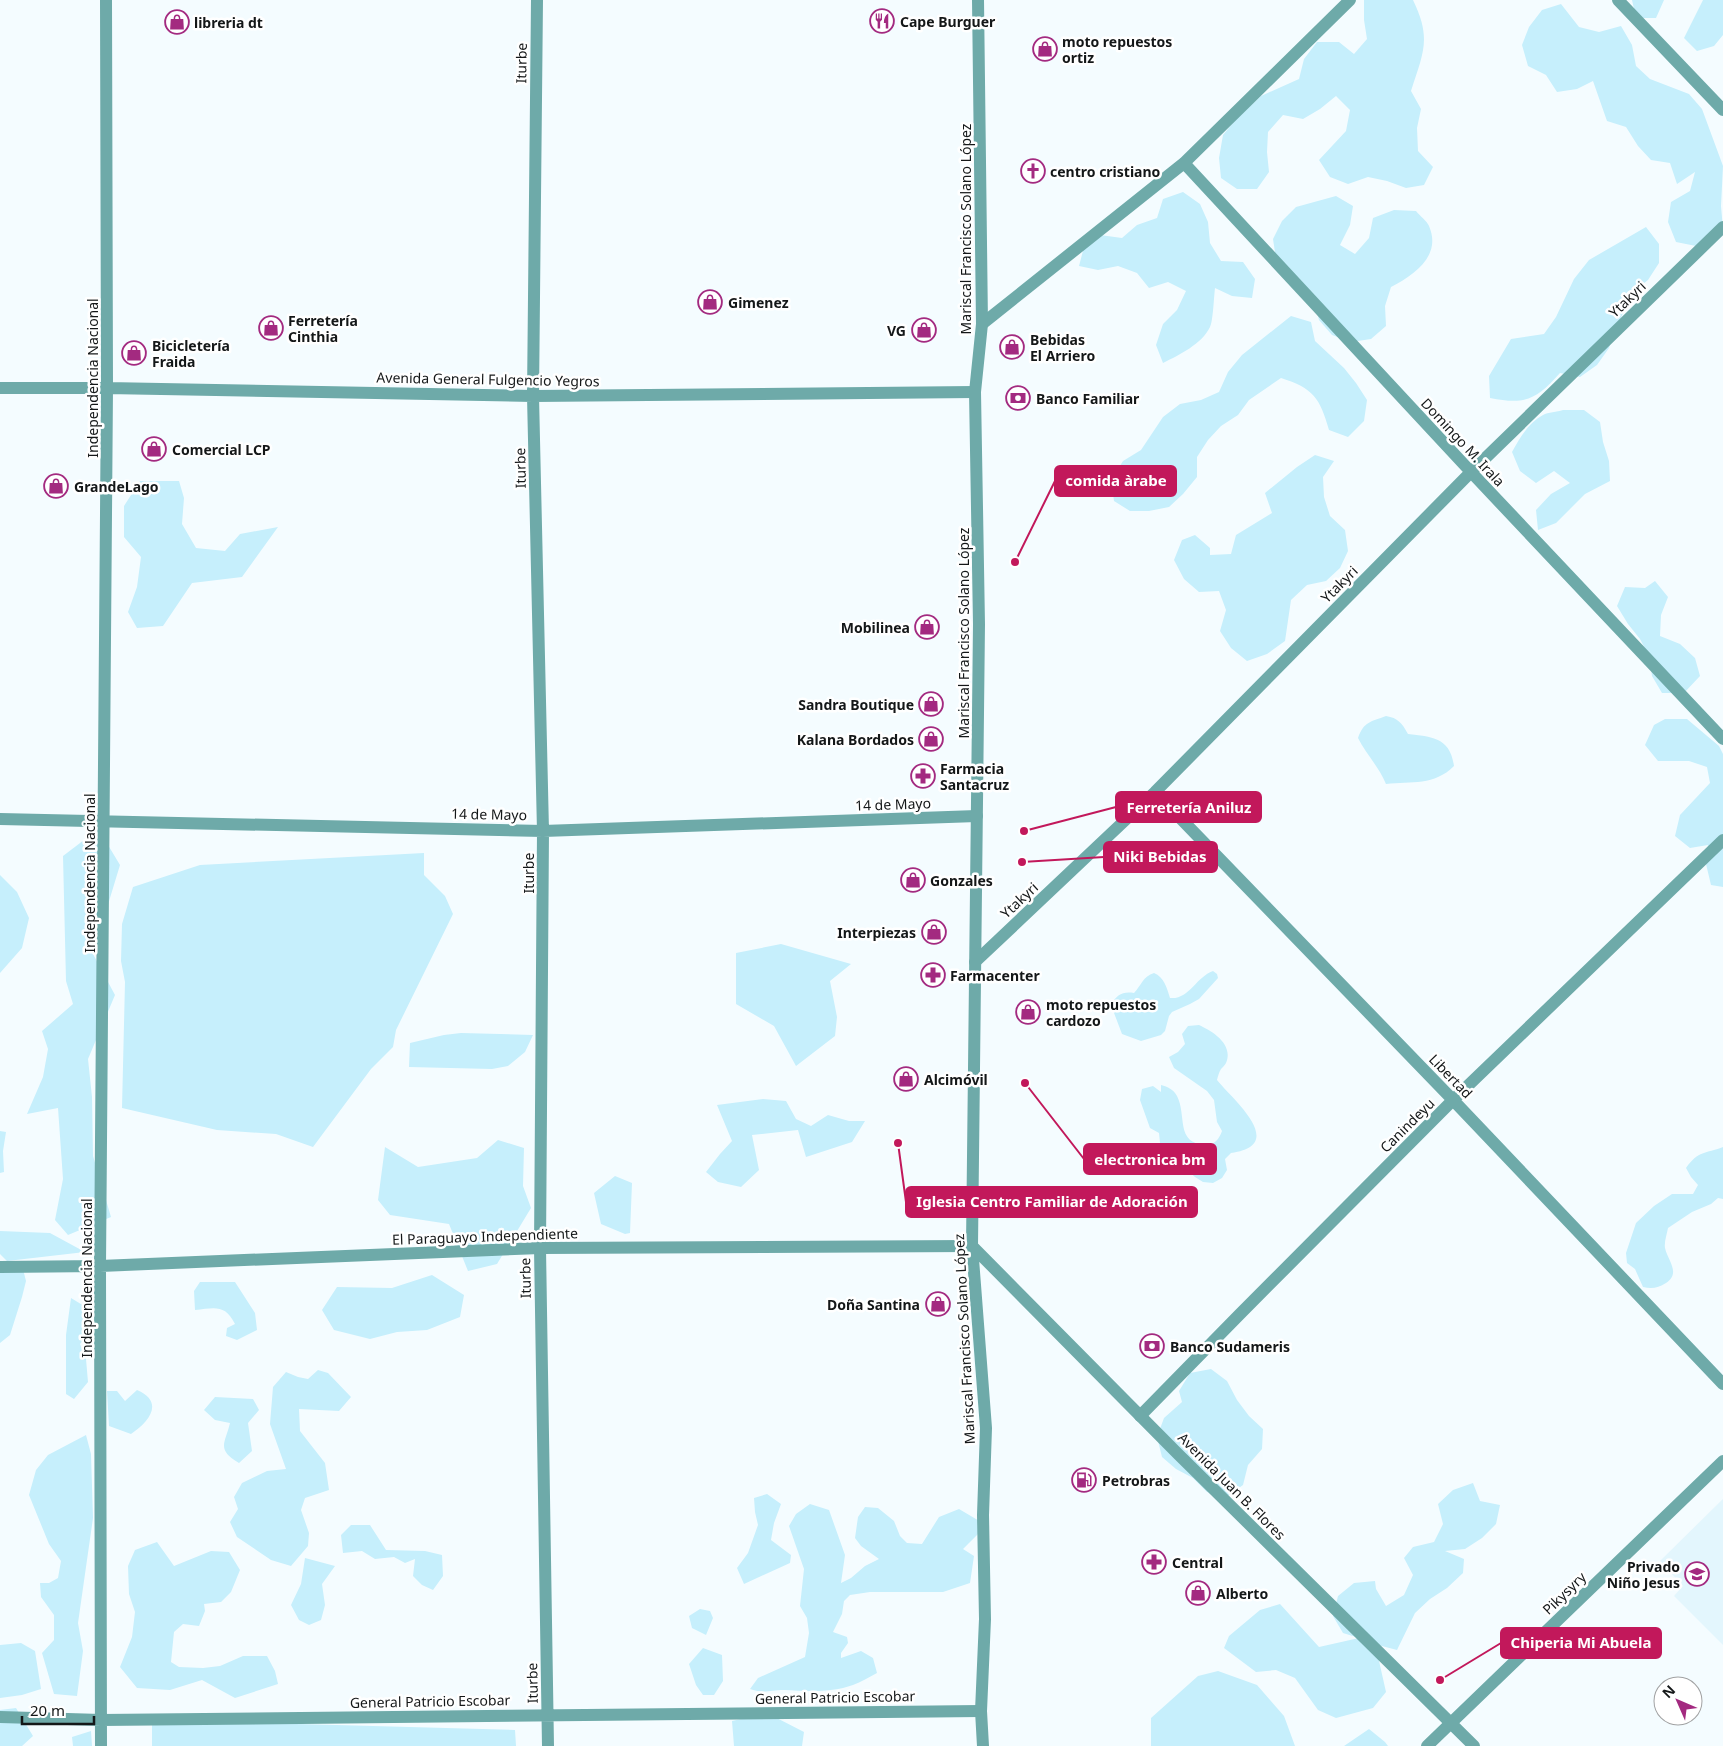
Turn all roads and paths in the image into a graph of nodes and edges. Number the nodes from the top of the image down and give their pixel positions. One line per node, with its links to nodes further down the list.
1 (106, 0): 11 (street, Independencia Nacional)
2 (537, 0): 13 (street, Iturbe)
3 (978, 0): 9 (street, Mariscal Francisco Solano López)
4 (1350, 0): 7 (street)
5 (1618, 0): 6 (street)
6 (1723, 110)
7 (1184, 163): 9 (street); 14 (street, Domingo M. Irala)
8 (1723, 227): 14 (street, Ytakyri)
9 (982, 324): 12 (street, Mariscal Francisco Solano López)
10 (0, 388): 11 (street, Avenida General Fulgencio Yegros)
11 (107, 388): 13 (street, Avenida General Fulgencio Yegros); 19 (street, Independencia Nacional)
12 (975, 392): 13 (street, Avenida General Fulgencio Yegros); 17 (street, Mariscal Francisco Solano López)
13 (533, 396): 20 (street, Iturbe)
14 (1471, 472): 15 (street, Domingo M. Irala); 16 (street, Ytakyri)
15 (1723, 739)
16 (1155, 792): 22 (street, Ytakyri); 23 (street, Libertad)
17 (977, 816): 20 (street, 14 de Mayo); 22 (street, Mariscal Francisco Solano López)
18 (0, 819): 19 (street, 14 de Mayo)
19 (104, 820): 20 (street, 14 de Mayo); 26 (street, Independencia Nacional)
20 (543, 831): 25 (street, Iturbe)
21 (1723, 840): 23 (street, Canindeyu)
22 (975, 962): 24 (street, Mariscal Francisco Solano López)
23 (1453, 1100): 28 (street, Libertad); 29 (street, Canindeyu)
24 (972, 1246): 25 (street, El Paraguayo Independiente); 29 (street, Avenida Juan B. Flores); 31 (street, Mariscal Francisco Solano López)
25 (540, 1248): 26 (street, El Paraguayo Independiente); 32 (street, Iturbe)
26 (100, 1266): 27 (street, El Paraguayo Independiente); 34 (street, Independencia Nacional)
27 (0, 1267)
28 (1723, 1384)
29 (1140, 1416): 35 (street, Avenida Juan B. Flores)
30 (1723, 1461): 35 (street, Pikysyry)
31 (981, 1711): 32 (street, General Patricio Escobar); 38 (street, Mariscal Francisco Solano López)
32 (547, 1714): 34 (street, General Patricio Escobar); 37 (street, Iturbe)
33 (0, 1717): 34 (street, General Patricio Escobar)
34 (101, 1720): 36 (street, Independencia Nacional)
35 (1451, 1722): 39 (street, Pikysyry); 40 (street, Avenida Juan B. Flores)
36 (101, 1746)
37 (548, 1746)
38 (983, 1746)
39 (1427, 1746)
40 (1474, 1746)

